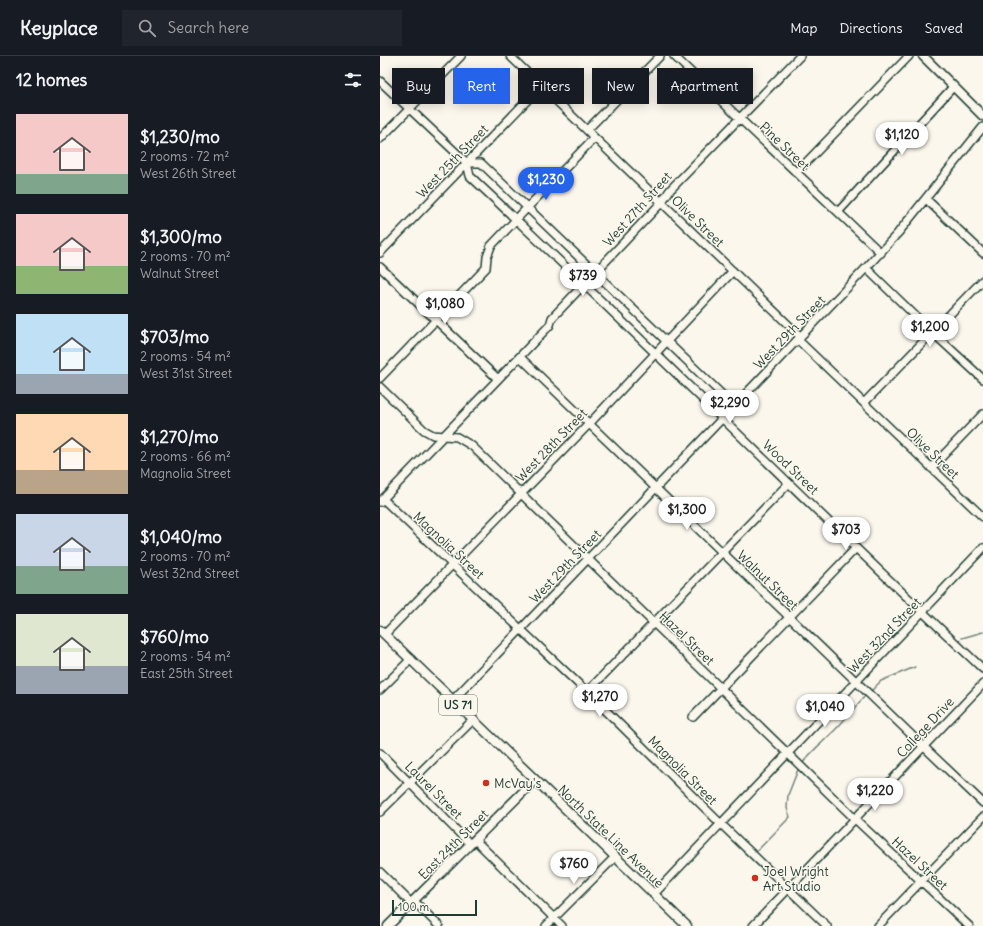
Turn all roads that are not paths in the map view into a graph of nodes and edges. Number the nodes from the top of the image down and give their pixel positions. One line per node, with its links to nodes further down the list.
1 (461, 56): 13 (street)
2 (510, 56): 8 (street, Olive Street)
3 (660, 56): 17 (street)
4 (674, 56): 15 (street, Pine Street)
5 (800, 56): 15 (street, West 27th Street)
6 (909, 56): 21 (street)
7 (922, 56): 10 (main road)
8 (522, 68)
9 (380, 81): 13 (street, Wood Street)
10 (953, 87): 14 (main road); 25 (street)
11 (524, 104): 20 (street, West 25th Street)
12 (560, 104): 17 (street, Olive Street)
13 (409, 109): 19 (street); 20 (street, Wood Street)
14 (983, 116)
15 (739, 119): 21 (street, Pine Street); 23 (street, West 27th Street)
16 (983, 127): 22 (street, West 29th Street)
17 (587, 130): 18 (street, Olive Street)
18 (594, 138): 23 (street, Olive Street); 24 (street)
19 (380, 139)
20 (467, 163): 24 (street, Wood Street); 26 (street, Wood Street); 27 (street, West 25th Street)
21 (796, 173): 25 (street, Pine Street)
22 (926, 199): 28 (street, West 29th Street); 29 (street)
23 (661, 202): 32 (street, Olive Street); 33 (street, West 27th Street)
24 (527, 208): 26 (street); 33 (street, Wood Street)
25 (838, 212): 28 (street, Pine Street)
26 (516, 219): 35 (street, Wood Street); 36 (street)
27 (380, 252)
28 (881, 253): 31 (street, West 29th Street)
29 (983, 253)
30 (380, 267): 36 (street)
31 (866, 268): 37 (street); 38 (street, West 29th Street)
32 (733, 271): 38 (street, Olive Street); 39 (street, West 28th Street)
33 (596, 273): 35 (street, West 27th Street); 39 (street, Wood Street)
34 (983, 280): 37 (street)
35 (584, 285): 40 (street, Wood Street); 41 (street, West 27th Street)
36 (436, 320): 42 (street); 43 (street)
37 (932, 332): 44 (street); 46 (street)
38 (799, 338): 46 (street, Olive Street); 47 (street, West 29th Street)
39 (665, 341): 40 (street, West 28th Street); 47 (street, Wood Street)
40 (655, 352): 49 (street, Wood Street); 50 (street, West 28th Street)
41 (520, 357): 43 (street, West 27th Street); 50 (street, Walnut Street)
42 (380, 378)
43 (498, 379): 51 (street, West 27th Street)
44 (983, 379)
45 (380, 387): 51 (street, Hazel Street)
46 (864, 403): 52 (street, Olive Street)
47 (734, 406): 49 (street, West 29th Street)
48 (983, 414): 52 (street)
49 (723, 418): 53 (street, Wood Street); 54 (street, West 29th Street)
50 (589, 424): 54 (street, Walnut Street); 55 (street, West 28th Street)
51 (443, 436): 55 (street, Hazel Street); 56 (street, West 27th Street)
52 (931, 468): 57 (street, Olive Street)
53 (789, 483): 58 (street, Wood Street); 60 (street)
54 (656, 488): 60 (street, Walnut Street); 61 (street, West 29th Street)
55 (521, 494): 61 (street, Hazel Street); 62 (street, West 28th Street)
56 (381, 500): 62 (street, Magnolia Street)
57 (983, 517)
58 (856, 548): 63 (street, Wood Street); 64 (street)
59 (983, 548): 63 (street, West 32nd Street)
60 (723, 552): 64 (street, Walnut Street); 65 (street)
61 (588, 559): 65 (street, Hazel Street); 66 (street, West 29th Street)
62 (452, 565): 66 (street, Magnolia Street); 67 (street, West 28th Street)
63 (922, 612): 69 (street, Wood Street); 70 (street, West 32nd Street)
64 (789, 616): 70 (street, Walnut Street); 72 (street)
65 (654, 622): 72 (street, Hazel Street); 74 (street)
66 (521, 629): 74 (street, Magnolia Street); 75 (street, West 29th Street)
67 (383, 632): 68 (main road, North State Line Avenue / US 71)
68 (411, 659): 73 (street); 75 (main road, North State Line Avenue / US 71)
69 (983, 669)
70 (857, 681): 78 (street, Walnut Street); 80 (street, West 32nd Street)
71 (983, 684): 78 (street, College Drive)
72 (721, 688): 76 (street); 80 (street, Hazel Street)
73 (380, 690)
74 (587, 692): 87 (street, Magnolia Street)
75 (453, 700): 77 (main road, North State Line Avenue / US 71)
76 (693, 717)
77 (473, 720): 81 (main road, North State Line Avenue / US 71); 82 (street)
78 (924, 747): 83 (street, Walnut Street); 86 (street, College Drive)
79 (380, 753): 82 (street, Laurel Street)
80 (788, 753): 86 (street, Hazel Street); 87 (street, West 32nd Street)
81 (535, 780): 88 (main road, East 24th Street); 89 (main road, North State Line Avenue / US 71)
82 (410, 783): 84 (street); 88 (street, Laurel Street)
83 (983, 803)
84 (380, 812)
85 (983, 817): 91 (street)
86 (855, 818): 91 (street, Hazel Street); 92 (street, College Drive)
87 (721, 824): 92 (street, Magnolia Street); 93 (street, West 32nd Street)
88 (472, 842): 94 (main road, East 24th Street); 95 (street, Laurel Street)
89 (615, 857): 93 (main road, North State Line Avenue / US 71); 95 (street)
90 (380, 872): 94 (street)
91 (922, 881): 103 (street); 104 (street, Hazel Street)
92 (788, 889): 101 (street, College Drive); 102 (street, Magnolia Street)
93 (654, 894): 100 (main road, North State Line Avenue / US 71)
94 (412, 902): 96 (main road, East 24th Street); 97 (street)
95 (554, 918): 98 (street); 99 (street, Laurel Street)
96 (388, 926)
97 (439, 926)
98 (546, 926)
99 (562, 926)
100 (687, 926)
101 (753, 926)
102 (827, 926)
103 (878, 926)
104 (969, 926)

